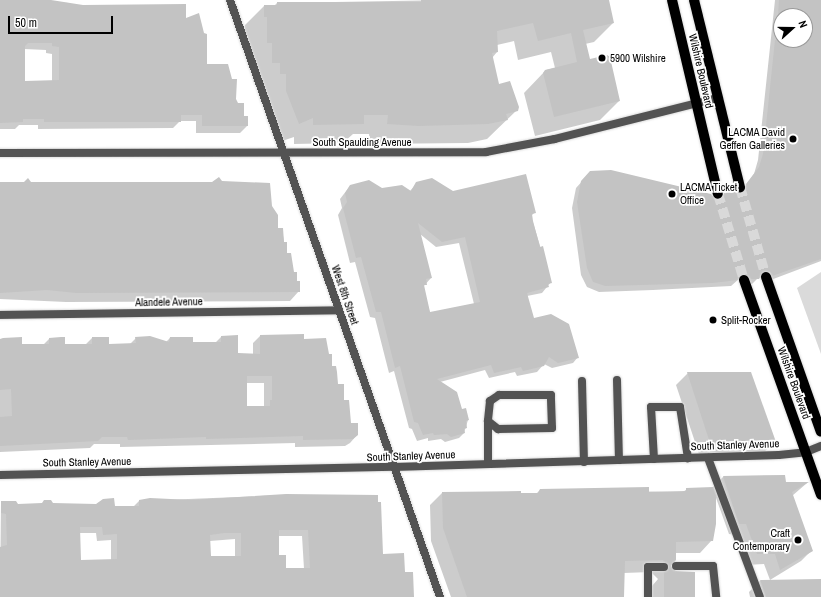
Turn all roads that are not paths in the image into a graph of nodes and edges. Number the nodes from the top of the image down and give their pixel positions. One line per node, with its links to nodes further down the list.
1 (230, 0): 7 (street, West 8th Street)
2 (672, 0): 5 (main road, Wilshire Boulevard)
3 (694, 0): 4 (main road, Wilshire Boulevard)
4 (717, 98): 5 (street, South Spaulding Avenue); 8 (main road, Wilshire Boulevard)
5 (696, 103): 7 (street, South Spaulding Avenue); 9 (main road, Wilshire Boulevard)
6 (0, 153): 7 (street, South Spaulding Avenue)
7 (285, 153): 12 (street, West 8th Street)
8 (740, 187)
9 (718, 194)
10 (766, 277): 17 (main road, Wilshire Boulevard)
11 (744, 280): 19 (main road, Wilshire Boulevard)
12 (339, 310): 13 (street, Alandele Avenue); 26 (street, West 8th Street)
13 (0, 315)
14 (617, 380): 23 (street)
15 (582, 381): 24 (street)
16 (488, 422): 16 (street); 25 (street)
17 (821, 432)
18 (821, 446): 19 (street, South Stanley Avenue)
19 (806, 452): 21 (street, South Stanley Avenue); 28 (main road, Wilshire Boulevard)
20 (688, 458): 21 (street, South Stanley Avenue); 22 (street, South Stanley Avenue); 22 (street)
21 (708, 458): 34 (street)
22 (654, 459): 23 (street, South Stanley Avenue)
23 (619, 460): 24 (street, South Stanley Avenue)
24 (584, 462): 25 (street, South Stanley Avenue)
25 (488, 464): 26 (street, South Stanley Avenue)
26 (394, 468): 27 (street, South Stanley Avenue); 31 (street, West 8th Street)
27 (0, 475)
28 (821, 495)
29 (676, 566): 33 (street)
30 (664, 567): 32 (street)
31 (440, 597)
32 (648, 597)
33 (716, 597)
34 (760, 597)

